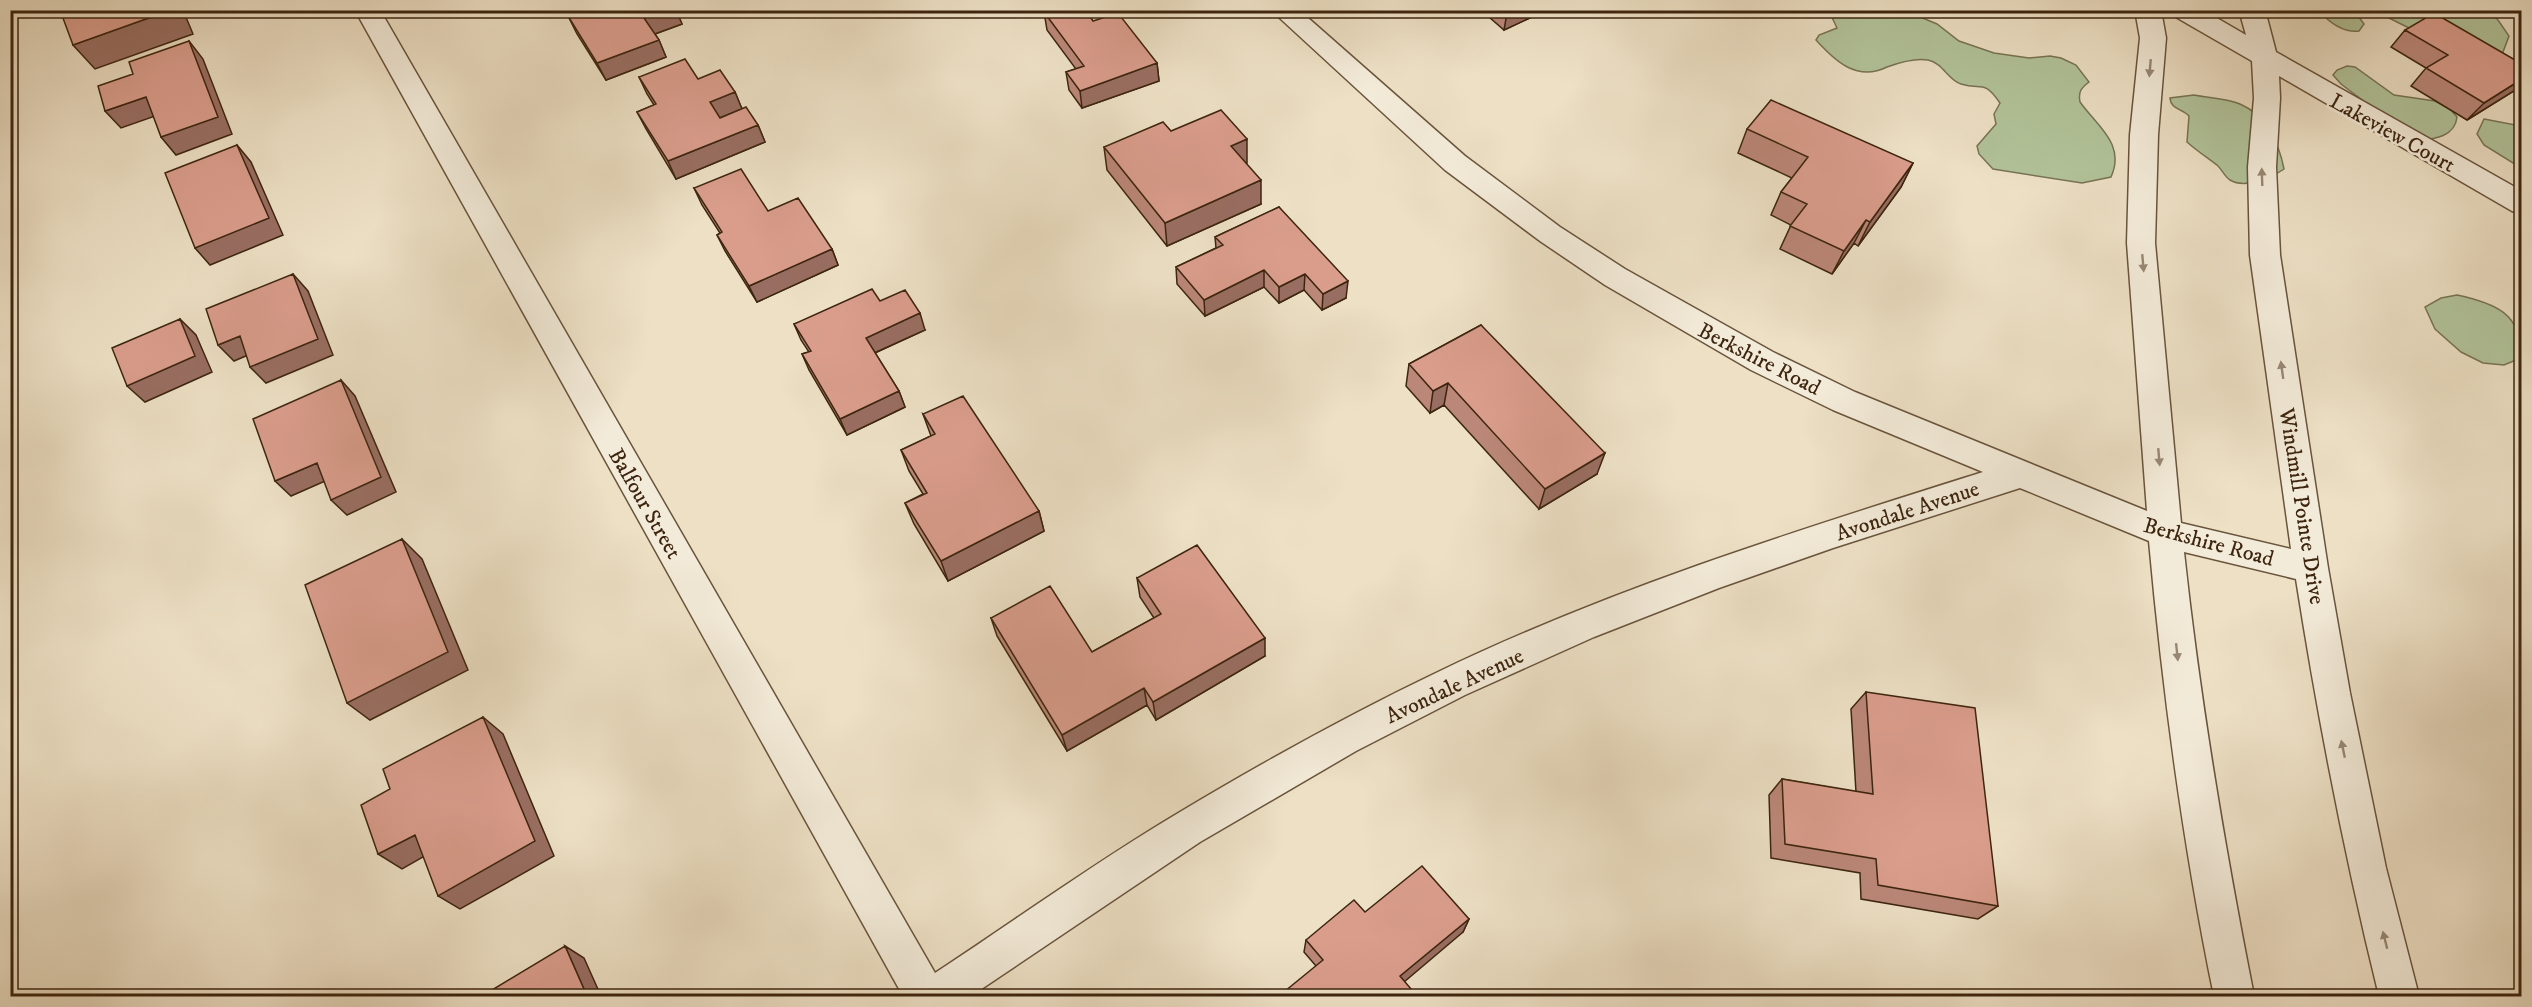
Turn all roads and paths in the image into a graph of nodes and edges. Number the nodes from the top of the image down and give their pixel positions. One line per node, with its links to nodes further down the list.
1 (367, 10): 11 (street, Balfour Street)
2 (1282, 10): 8 (street, Berkshire Road)
3 (2148, 10): 9 (street, one-way to 9)
4 (2183, 10): 6 (street, Lakeview Court)
5 (2252, 10): 6 (street, Windmill Pointe Drive)
6 (2265, 59): 7 (street, Lakeview Court); 10 (street, Windmill Pointe Drive, one-way to 6)
7 (2522, 204)
8 (2021, 474): 9 (street, Berkshire Road); 12 (street, Avondale Avenue)
9 (2165, 533): 10 (street, Berkshire Road); 13 (street, one-way to 13)
10 (2311, 568): 14 (street, Windmill Pointe Drive, one-way to 10)
11 (925, 996)
12 (936, 996)
13 (2234, 996)
14 (2399, 996)

